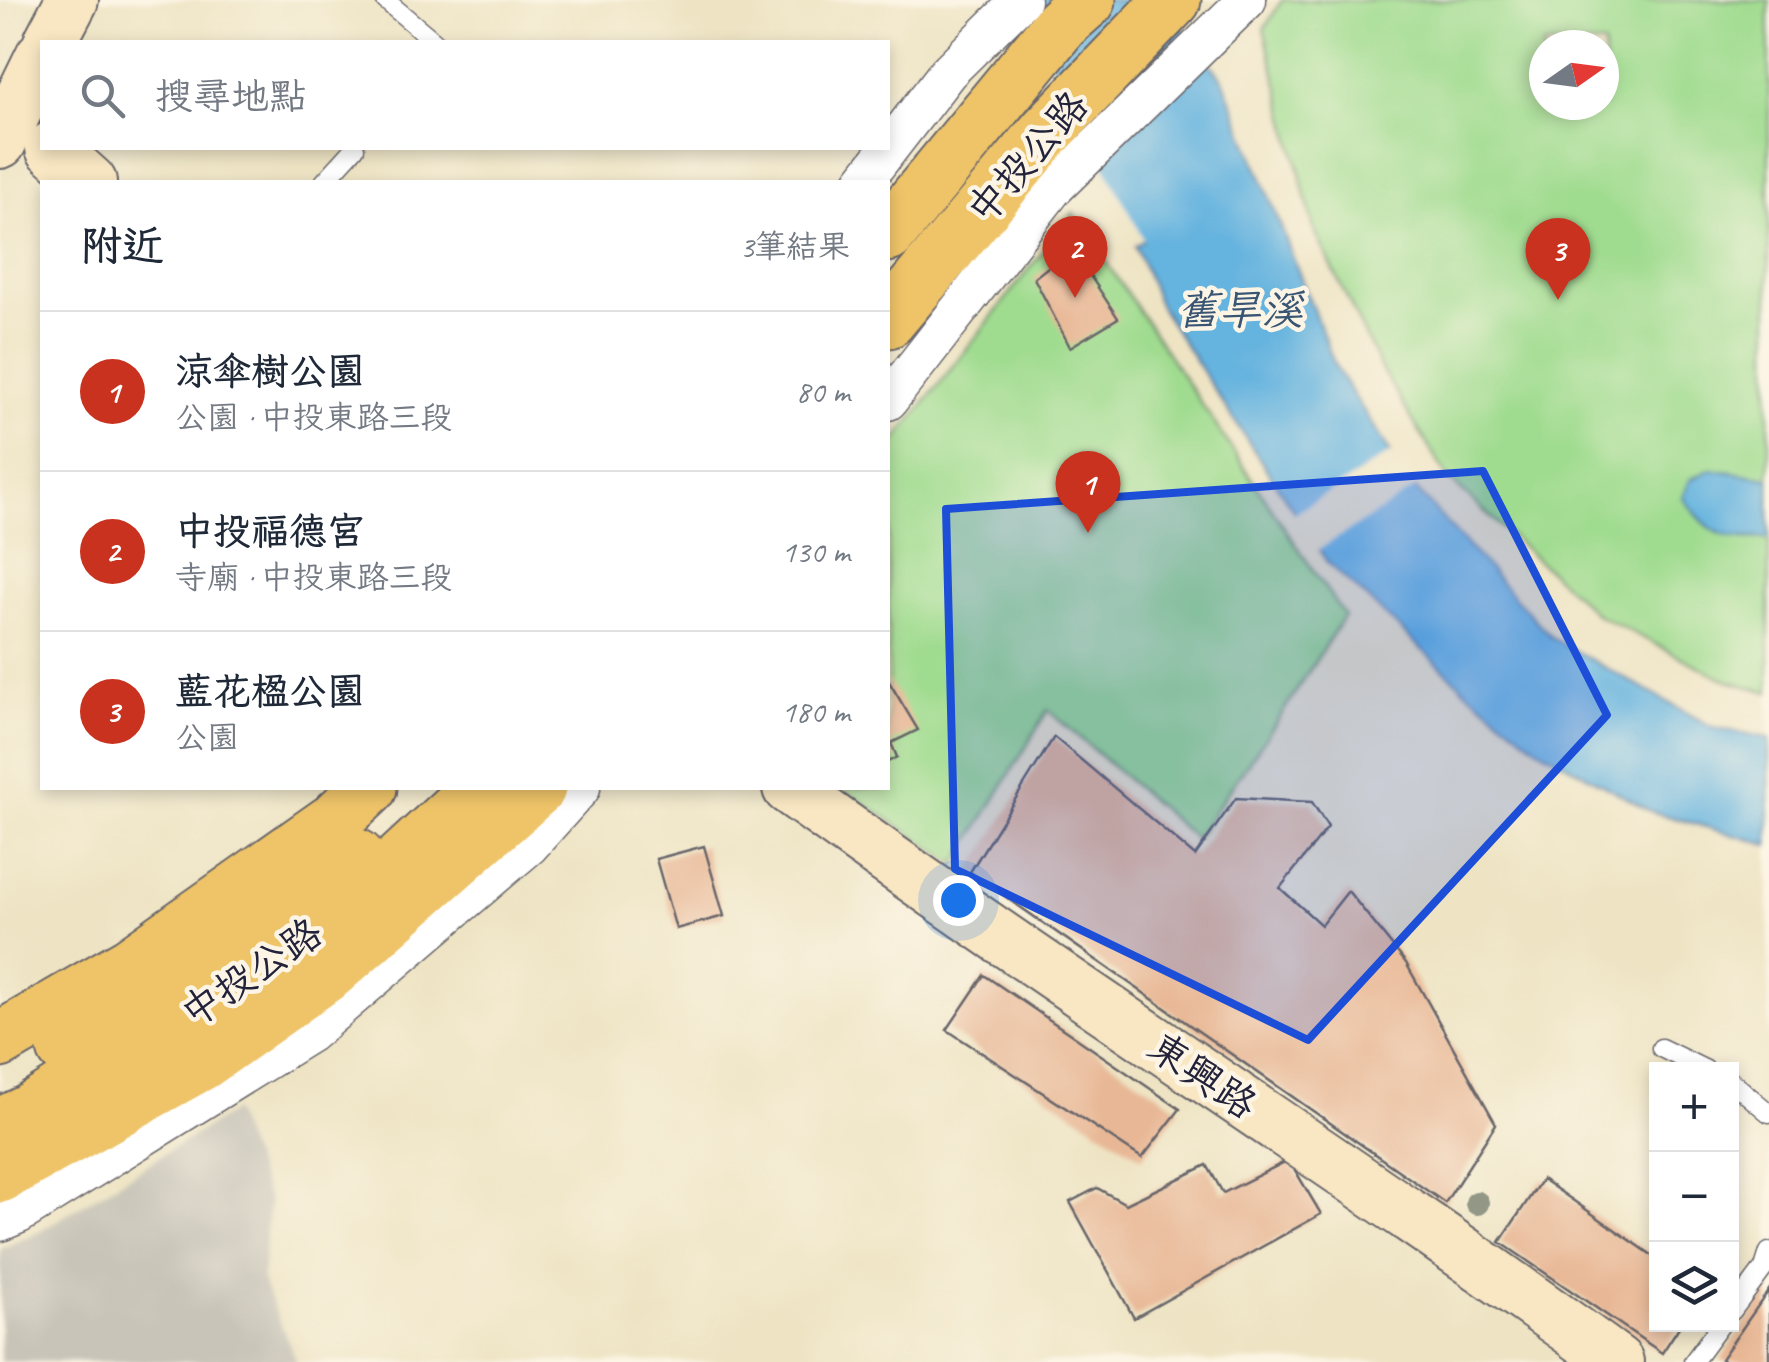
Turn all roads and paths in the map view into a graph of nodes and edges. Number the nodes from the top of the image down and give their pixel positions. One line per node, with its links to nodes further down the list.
1 (72, 0): 7 (street)
2 (385, 0): 8 (lane)
3 (1021, 0): 11 (street)
4 (1088, 0): 18 (main road, 中投公路)
5 (1172, 0): 19 (main road, 中投公路)
6 (1246, 0): 20 (street)
7 (51, 40)
8 (433, 40)
9 (40, 61): 10 (street)
10 (14, 123)
11 (890, 147)
12 (54, 150): 15 (street)
13 (353, 150): 16 (lane)
14 (888, 150): 17 (street)
15 (88, 180)
16 (326, 180)
17 (865, 180)
18 (890, 232)
19 (890, 318)
20 (890, 397)
21 (343, 790): 28 (street)
22 (367, 790): 29 (main road)
23 (424, 790): 32 (main road, 中投公路)
24 (477, 790): 35 (main road, 中投公路)
25 (536, 790): 36 (main road)
26 (579, 790): 37 (street)
27 (792, 790): 41 (street, 東興路)
28 (0, 1031)
29 (0, 1040)
30 (1660, 1048): 31 (lane)
31 (1689, 1062)
32 (0, 1086)
33 (1739, 1088): 34 (lane)
34 (1769, 1113)
35 (0, 1126)
36 (0, 1176)
37 (0, 1222)
38 (1769, 1252): 39 (lane)
39 (1739, 1302)
40 (1715, 1332): 42 (lane)
41 (1617, 1362)
42 (1693, 1362)

